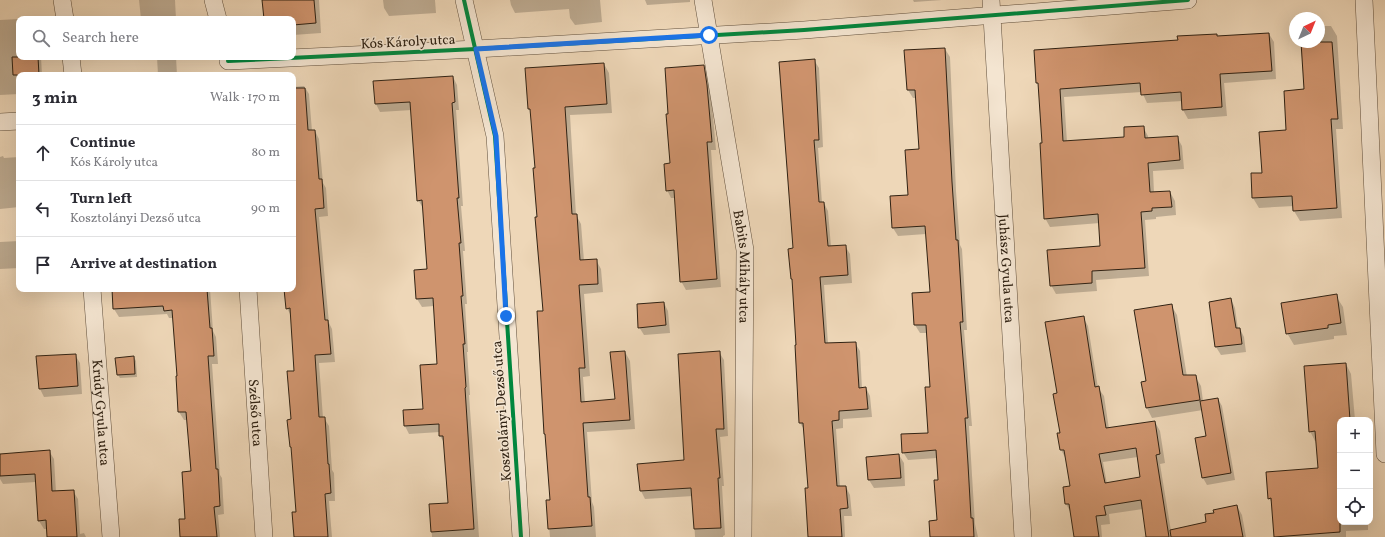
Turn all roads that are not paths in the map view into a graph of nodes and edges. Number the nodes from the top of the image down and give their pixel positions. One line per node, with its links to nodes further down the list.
1 (62, 0): 8 (street)
2 (213, 0): 9 (street)
3 (464, 0): 11 (street, Kosztolányi Dezső utca)
4 (703, 0): 10 (street, Babits Mihály utca)
5 (1188, 0): 7 (street, Kós Károly utca)
6 (1364, 0): 21 (street)
7 (991, 8): 10 (street, Kós Károly utca); 26 (street, Juhász Gyula utca)
8 (65, 16)
9 (217, 16)
10 (709, 35): 11 (street, Kós Károly utca); 25 (street, Babits Mihály utca)
11 (476, 49): 14 (street, Kós Károly utca); 24 (street, Kosztolányi Dezső utca)
12 (71, 60): 16 (street)
13 (295, 60): 15 (street, Kós Károly utca)
14 (296, 60)
15 (229, 64)
16 (73, 72)
17 (16, 121): 18 (street)
18 (0, 122)
19 (92, 292): 22 (street, Krúdy Gyula utca)
20 (248, 292): 23 (street, Szélső utca)
21 (1385, 454)
22 (111, 537)
23 (264, 537)
24 (520, 537)
25 (743, 537)
26 (1023, 537)

